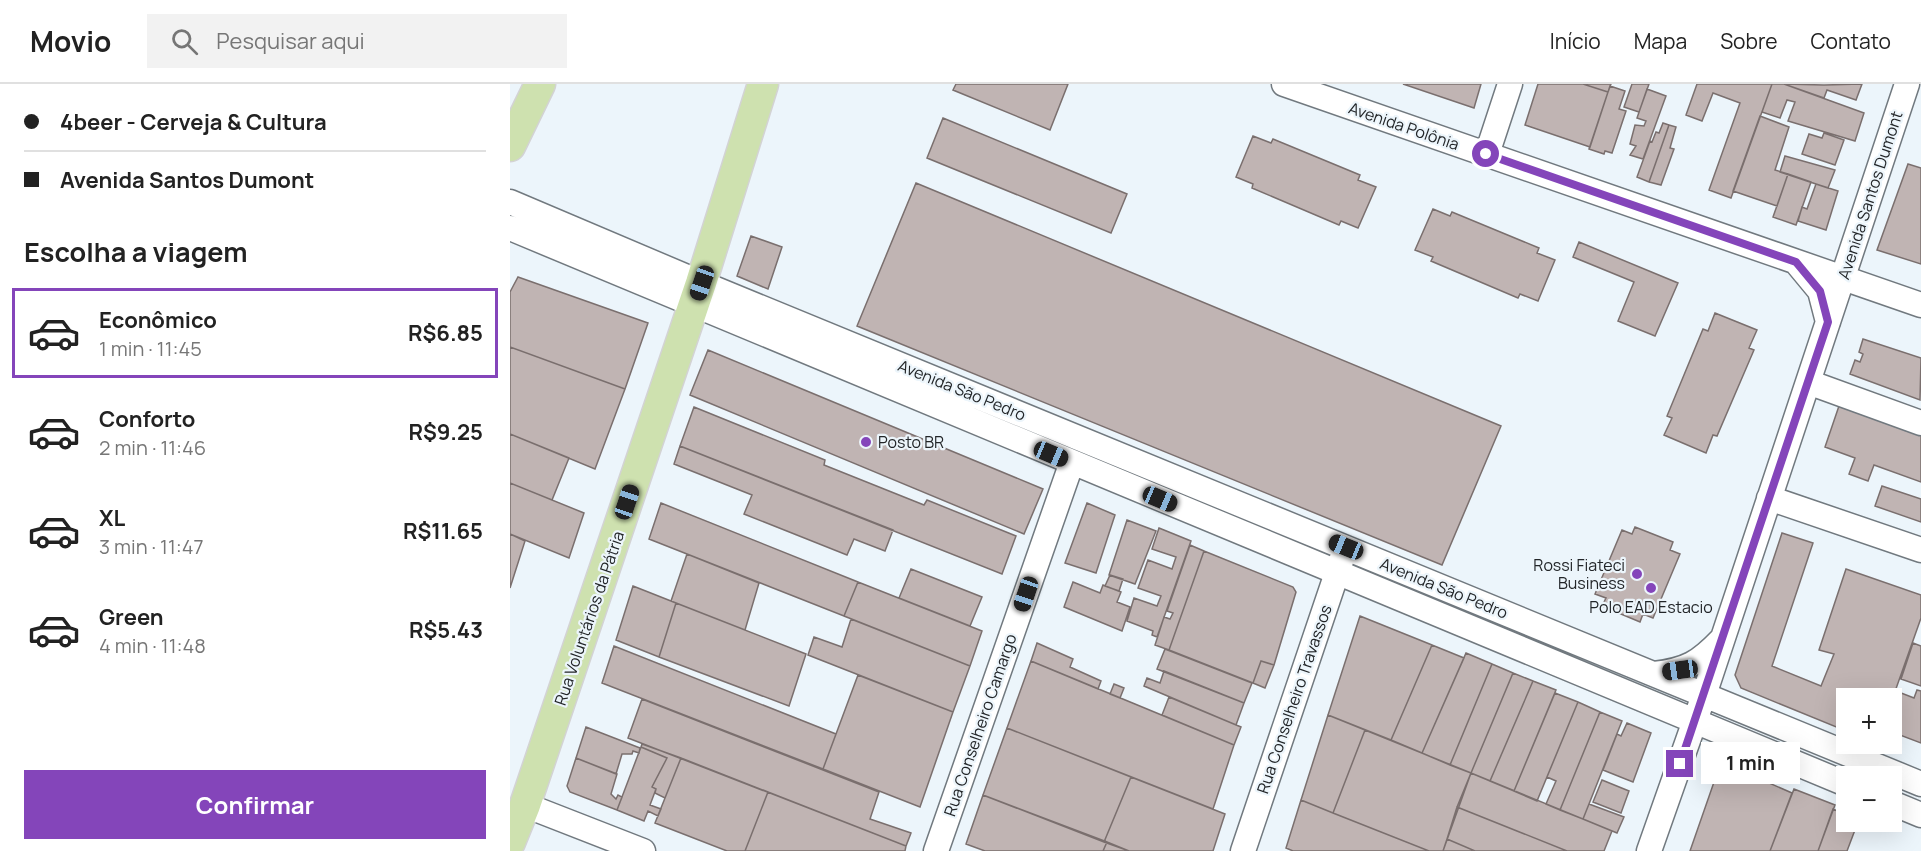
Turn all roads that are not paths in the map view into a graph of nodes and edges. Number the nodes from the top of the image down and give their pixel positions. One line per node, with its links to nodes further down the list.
1 (540, 84): 6 (main road)
2 (763, 84): 12 (main road, Rua Voluntários da Pátria)
3 (1284, 84): 7 (street, Avenida Polônia)
4 (1510, 84): 7 (street)
5 (1907, 84): 11 (street, Avenida Santos Dumont)
6 (510, 146)
7 (1486, 154): 10 (street, Avenida Polônia)
8 (510, 202): 12 (street)
9 (510, 228): 12 (street)
10 (1796, 262): 11 (street, Avenida Polônia); 14 (street)
11 (1843, 278): 13 (street, Avenida Polônia); 14 (street, Avenida Santos Dumont)
12 (698, 294): 17 (street, Avenida São Pedro); 19 (street, Avenida São Pedro); 28 (main road, Rua Voluntários da Pátria)
13 (1921, 305)
14 (1828, 322): 15 (street, Avenida Santos Dumont)
15 (1808, 382): 16 (street); 18 (street, Avenida Santos Dumont)
16 (1921, 423)
17 (1072, 462): 21 (street, Avenida São Pedro); 33 (street, Rua Conselheiro Camargo)
18 (1769, 498): 20 (street); 22 (street, Avenida Santos Dumont)
19 (1346, 547): 21 (street, Rua Conselheiro Travassos); 23 (street, Avenida São Pedro)
20 (1921, 550)
21 (1337, 573): 25 (street, Avenida São Pedro); 34 (street, Rua Conselheiro Travassos)
22 (1723, 637): 23 (street); 24 (street, Avenida Santos Dumont)
23 (1653, 674): 24 (street, Avenida São Pedro)
24 (1704, 695): 25 (street, Avenida Santos Dumont); 27 (street, Avenida São Pedro)
25 (1695, 721): 26 (street, Avenida São Pedro); 35 (street, Avenida Santos Dumont)
26 (1836, 780)
27 (1921, 784)
28 (525, 805): 31 (main road, Rua Voluntários da Pátria); 32 (street)
29 (1902, 807): 30 (street)
30 (1921, 815)
31 (510, 842)
32 (643, 851)
33 (936, 851)
34 (1243, 851)
35 (1649, 851)

